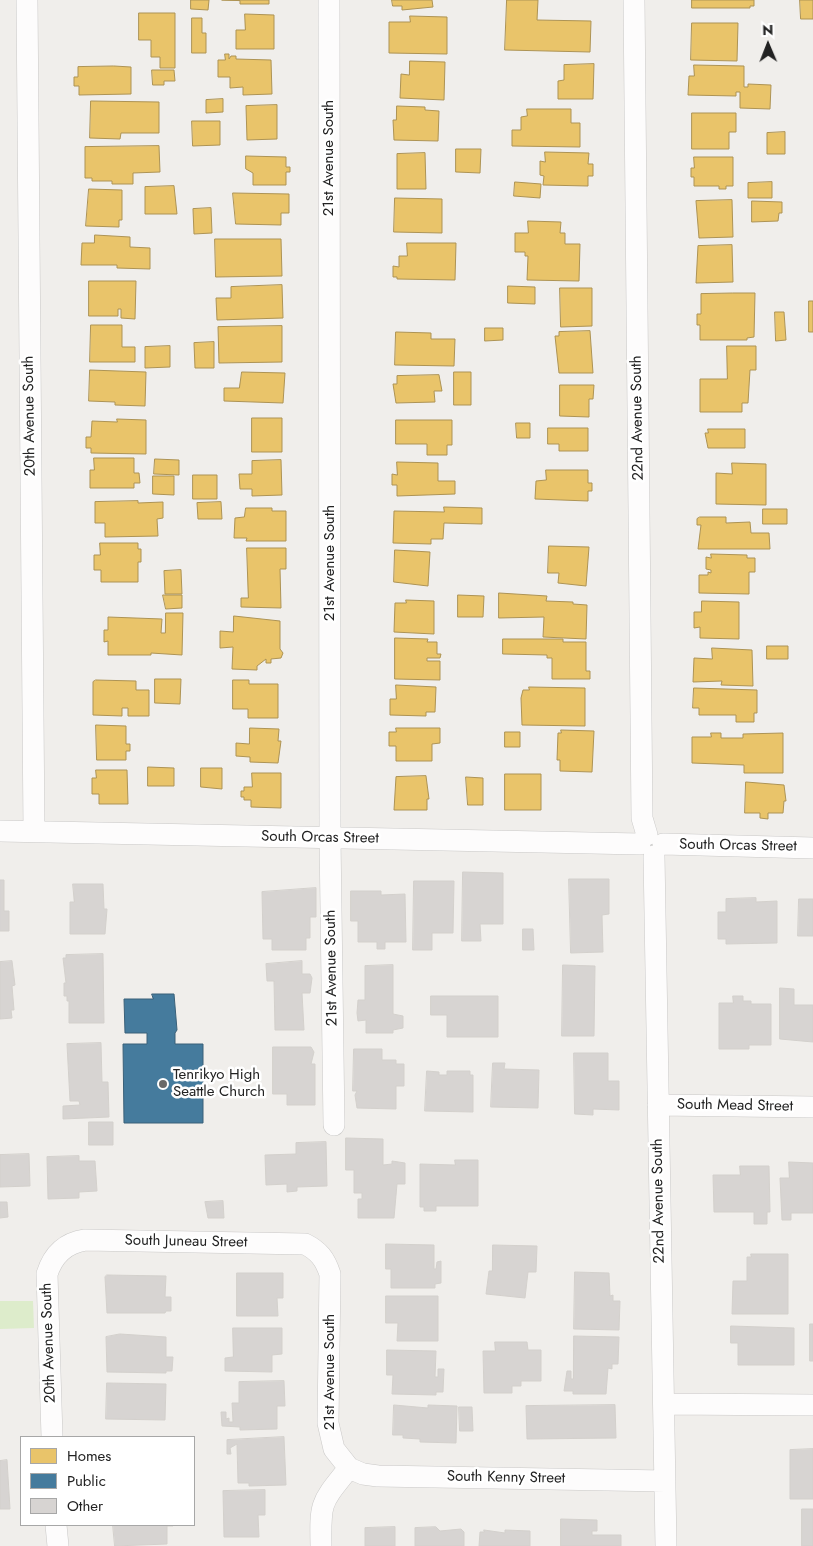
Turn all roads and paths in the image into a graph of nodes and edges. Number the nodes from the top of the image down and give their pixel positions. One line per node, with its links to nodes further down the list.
1 (27, 0): 5 (street, 20th Avenue South)
2 (329, 0): 6 (street, 21st Avenue South)
3 (634, 0): 7 (street, 22nd Avenue South)
4 (0, 831): 5 (street, South Orcas Street)
5 (34, 831): 6 (street, South Orcas Street)
6 (330, 838): 7 (street, South Orcas Street); 11 (street, 21st Avenue South)
7 (651, 845): 8 (street, South Orcas Street); 9 (street, 22nd Avenue South)
8 (813, 848)
9 (658, 1105): 10 (street, South Mead Street); 14 (street, 22nd Avenue South)
10 (813, 1107)
11 (334, 1126)
12 (315, 1249): 13 (street, South Juneau Street); 17 (street, 21st Avenue South)
13 (59, 1252): 16 (street, 20th Avenue South)
14 (664, 1404): 15 (street); 18 (street, 22nd Avenue South)
15 (813, 1405)
16 (52, 1436)
17 (349, 1468): 18 (street, South Kenny Street); 21 (street)
18 (665, 1481): 22 (street, 22nd Avenue South)
19 (56, 1526): 20 (street)
20 (58, 1546)
21 (321, 1546)
22 (666, 1546)

